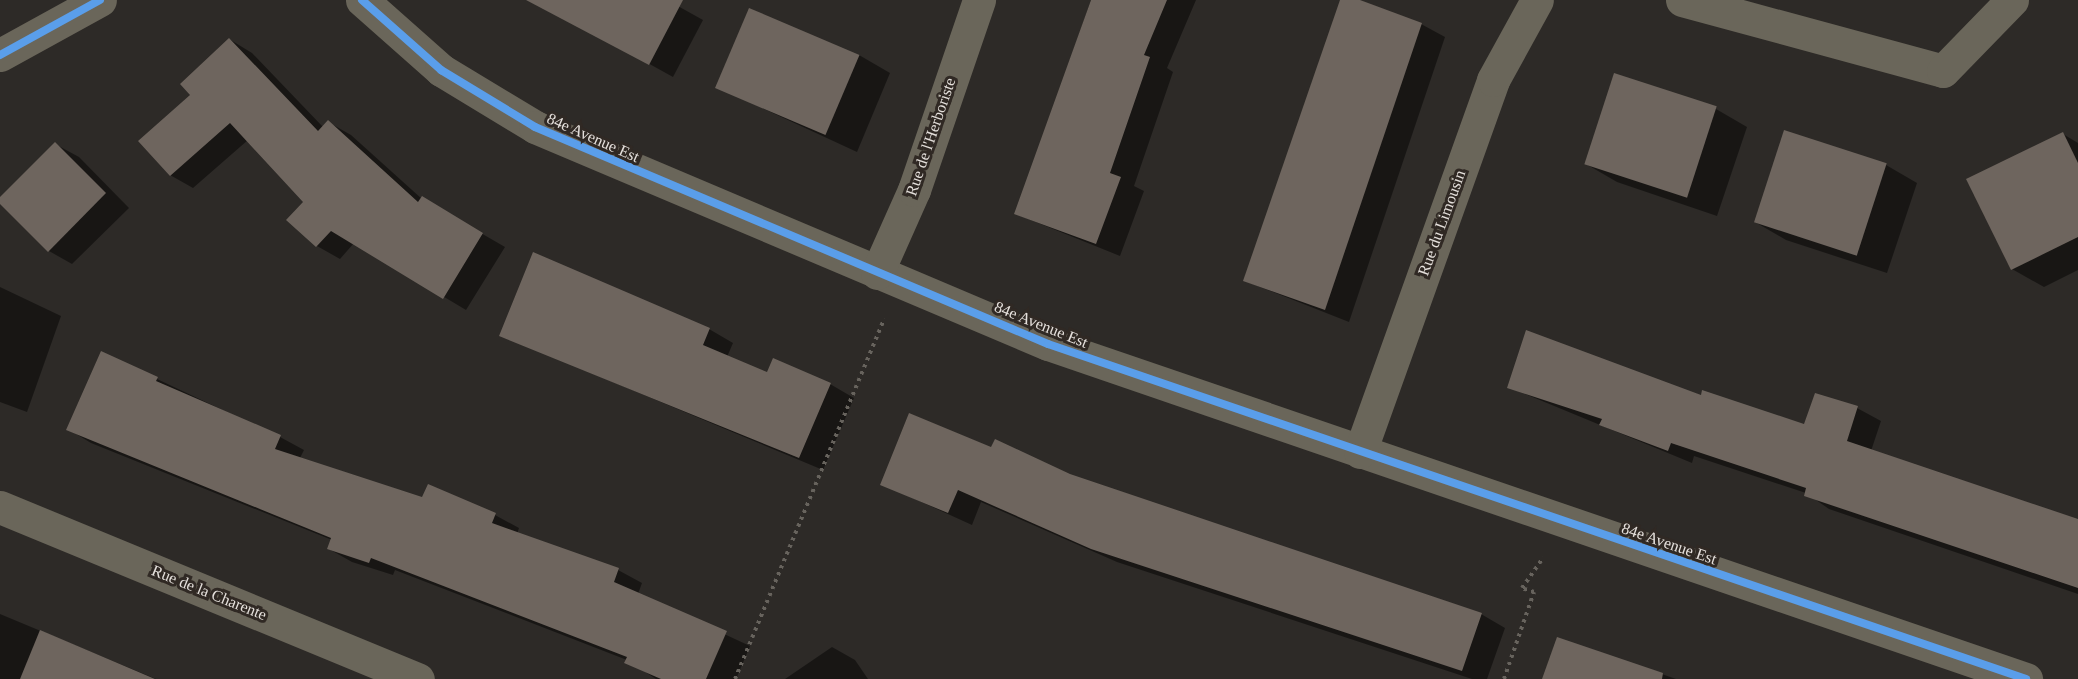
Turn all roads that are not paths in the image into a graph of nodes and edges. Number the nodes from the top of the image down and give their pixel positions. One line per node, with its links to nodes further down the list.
1 (100, 0): 7 (street)
2 (362, 0): 8 (street, 84e Avenue Est)
3 (979, 0): 8 (street, Rue de l'Herboriste)
4 (1537, 0): 9 (street, Rue du Limousin)
5 (1682, 0): 6 (street)
6 (2012, 0)
7 (0, 55)
8 (877, 273): 9 (street, 84e Avenue Est)
9 (1360, 452): 12 (street, 84e Avenue Est)
10 (0, 507): 11 (street, Rue de la Charente)
11 (418, 679)
12 (2026, 679)

